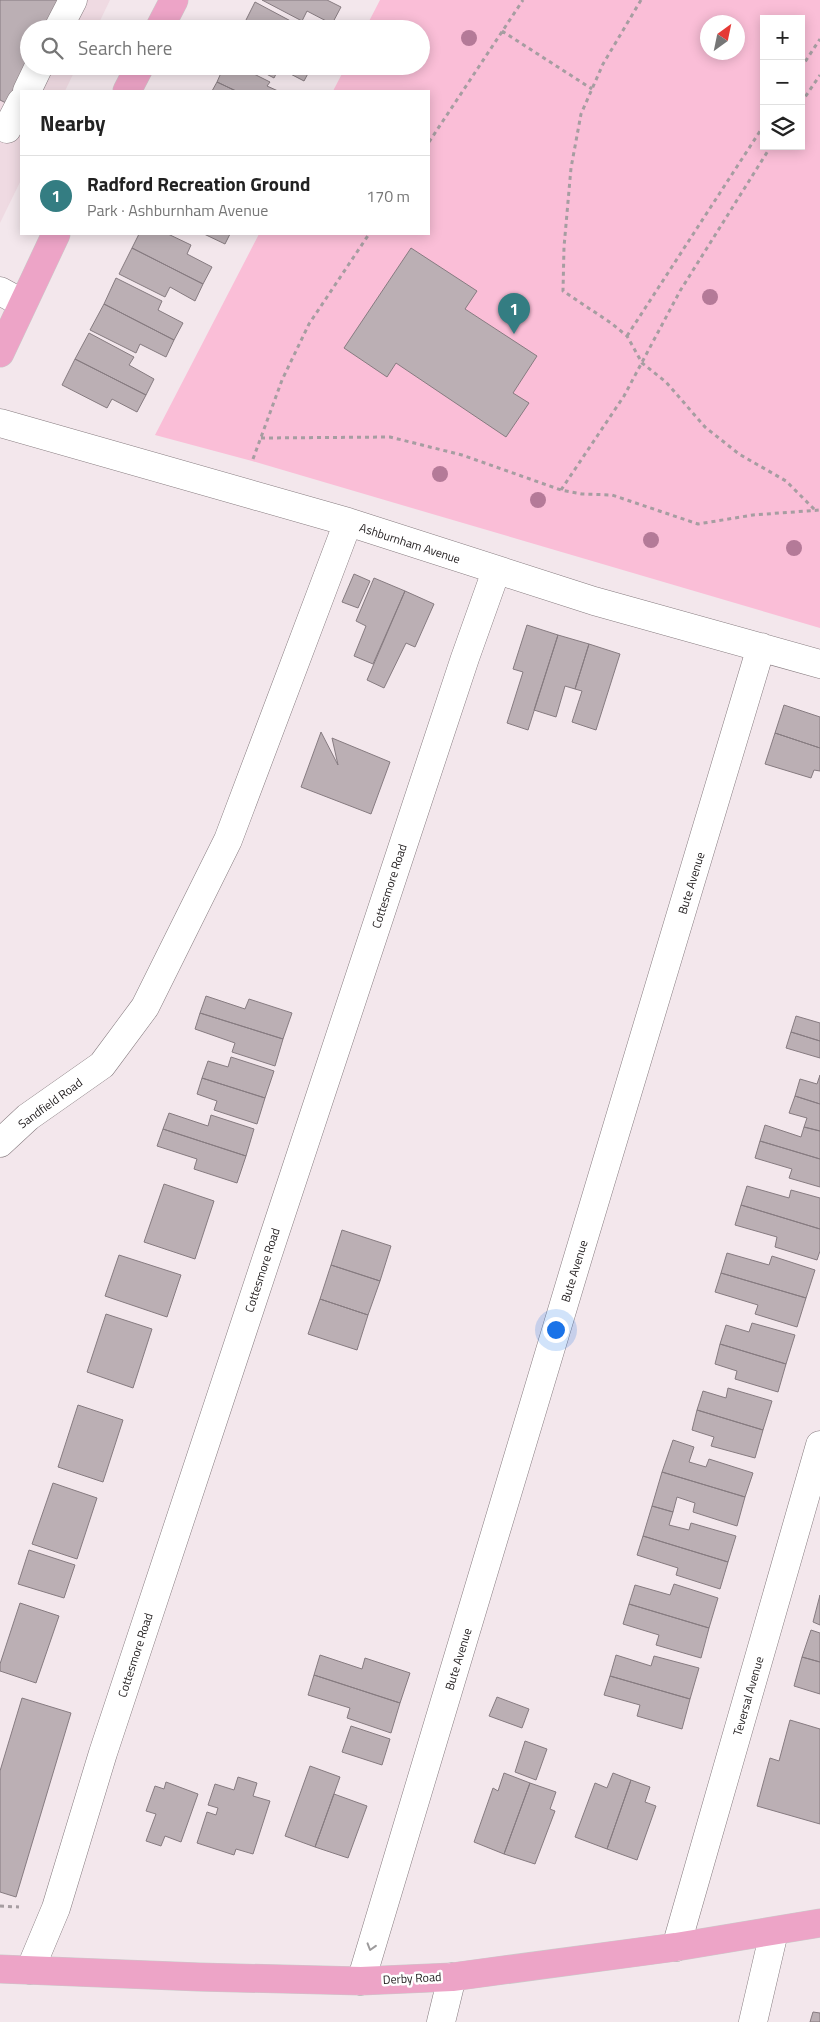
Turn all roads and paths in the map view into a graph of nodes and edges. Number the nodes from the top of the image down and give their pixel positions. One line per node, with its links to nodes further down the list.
1 (73, 0): 5 (street)
2 (174, 0): 6 (main road)
3 (522, 0): 7 (path)
4 (641, 0): 13 (path)
5 (63, 20)
6 (164, 20)
7 (502, 31): 13 (path); 20 (path)
8 (820, 39): 9 (path)
9 (805, 62)
10 (35, 75): 14 (street)
11 (135, 75): 15 (main road)
12 (820, 76): 16 (path)
13 (592, 89): 25 (path)
14 (27, 90)
15 (128, 90)
16 (805, 97)
17 (20, 105): 18 (street)
18 (10, 130)
19 (760, 131): 25 (path)
20 (430, 140)
21 (768, 150): 27 (path)
22 (55, 235): 24 (main road)
23 (368, 235): 29 (path)
24 (11, 297): 26 (main road)
25 (627, 336): 27 (path)
26 (0, 353)
27 (642, 363): 30 (path); 32 (path)
28 (0, 423): 31 (street, Ashburnham Avenue)
29 (261, 438): 30 (path); 31 (path)
30 (561, 490): 32 (path)
31 (246, 494): 34 (street, Ashburnham Avenue)
32 (815, 510): 33 (path)
33 (820, 510)
34 (348, 522): 35 (street, Ashburnham Avenue); 38 (street, Sandfield Road)
35 (496, 571): 36 (street, Ashburnham Avenue); 44 (street, Cottesmore Road)
36 (762, 647): 37 (street, Ashburnham Avenue); 46 (street, Bute Avenue, one-way to 46)
37 (820, 664)
38 (0, 1143)
39 (820, 1445): 42 (street, Teversal Avenue)
40 (820, 1923): 41 (main road, Derby Road)
41 (774, 1932): 42 (main road, Derby Road); 48 (street)
42 (676, 1947): 45 (main road, Derby Road)
43 (0, 1969): 44 (main road, Derby Road)
44 (30, 1970): 46 (main road, Derby Road)
45 (452, 1976): 46 (main road, Derby Road); 47 (street)
46 (361, 1980)
47 (441, 2022)
48 (753, 2022)

